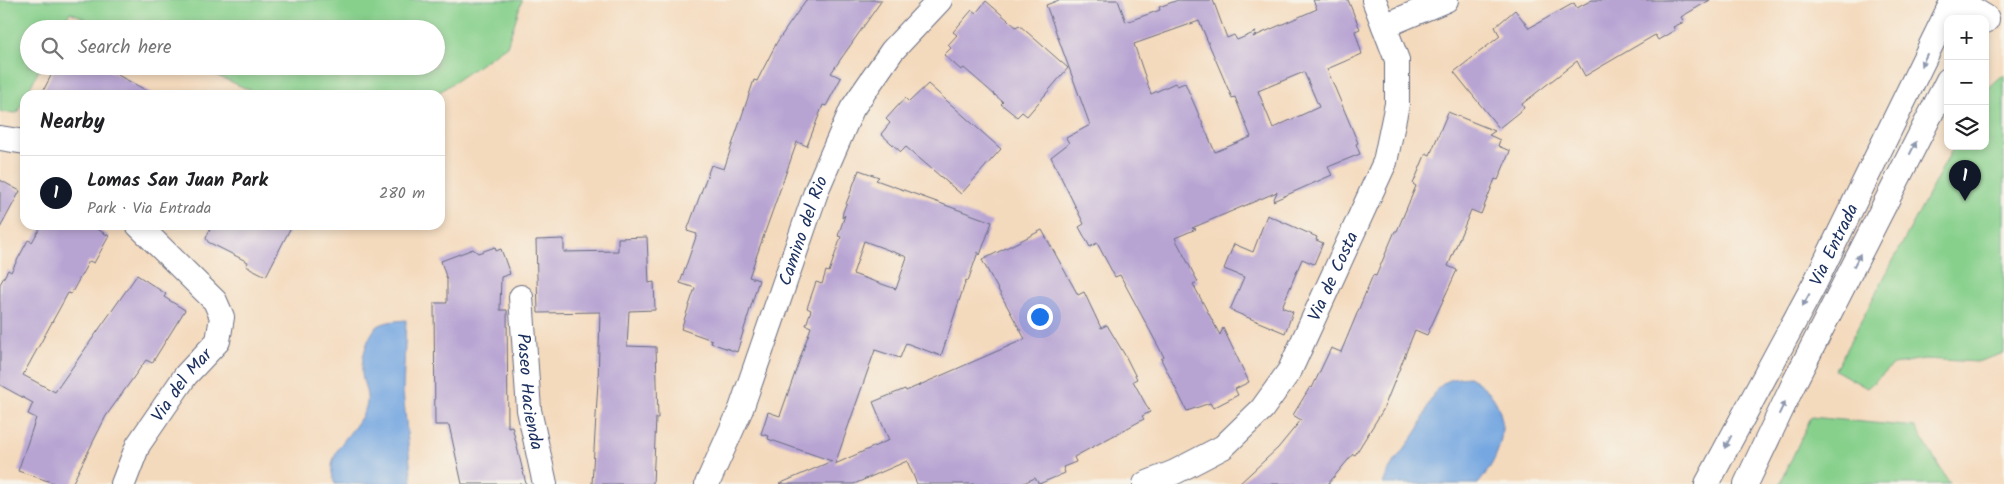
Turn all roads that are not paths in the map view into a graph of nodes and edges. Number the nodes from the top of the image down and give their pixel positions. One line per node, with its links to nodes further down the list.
1 (940, 0): 16 (street, Camino del Rio)
2 (1374, 0): 6 (street, Via de Costa)
3 (1446, 0): 6 (street)
4 (1954, 0): 5 (main road); 12 (street, Via Entrada, one-way to 12)
5 (1979, 15)
6 (1384, 26): 17 (street, Via de Costa)
7 (1944, 88): 13 (street, Via Entrada, one-way to 7)
8 (0, 138): 9 (street)
9 (20, 141)
10 (143, 230): 14 (street, Via del Mar)
11 (521, 297): 15 (street, Paseo Hacienda)
12 (1769, 367): 13 (street); 18 (street, Via Entrada, one-way to 18)
13 (1795, 381): 19 (street, Via Entrada, one-way to 13)
14 (123, 484)
15 (545, 484)
16 (707, 484)
17 (1145, 484)
18 (1707, 484)
19 (1746, 484)

